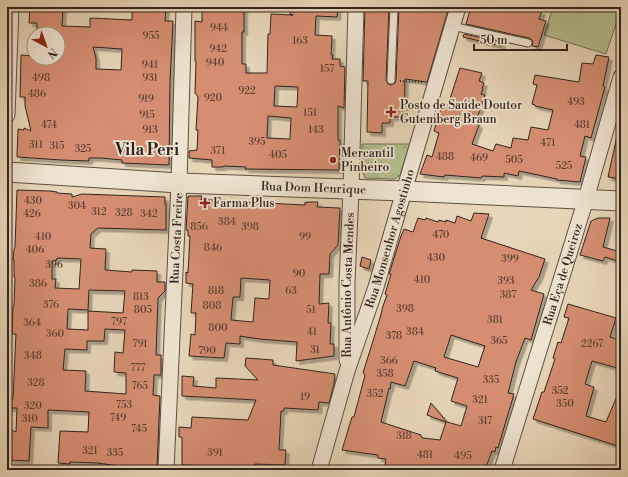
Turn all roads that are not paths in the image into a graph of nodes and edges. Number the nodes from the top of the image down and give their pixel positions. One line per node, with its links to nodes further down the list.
1 (11, 7): 10 (street)
2 (184, 7): 12 (street, Rua Costa Freire)
3 (356, 7): 13 (street, Rua Antônio Costa Mendes)
4 (394, 7): 9 (lane)
5 (458, 7): 6 (street, Rua Monsenhor Agostinho)
6 (452, 26): 7 (lane); 14 (street, Rua Monsenhor Agostinho)
7 (528, 43)
8 (621, 77): 15 (street, Rua Eça de Queiroz)
9 (391, 80)
10 (7, 115)
11 (7, 172): 12 (street, Rua Dom Henrique)
12 (179, 183): 13 (street, Rua Dom Henrique); 18 (street, Rua Costa Freire)
13 (352, 189): 14 (street, Rua Dom Henrique); 17 (street, Rua Antônio Costa Mendes)
14 (404, 191): 15 (street, Rua Dom Henrique); 17 (street, Rua Monsenhor Agostinho)
15 (586, 199): 16 (street, Rua Dom Henrique); 20 (street, Rua Eça de Queiroz)
16 (621, 201)
17 (347, 371): 19 (street, Rua Monsenhor Agostinho)
18 (166, 470)
19 (319, 470)
20 (502, 470)

